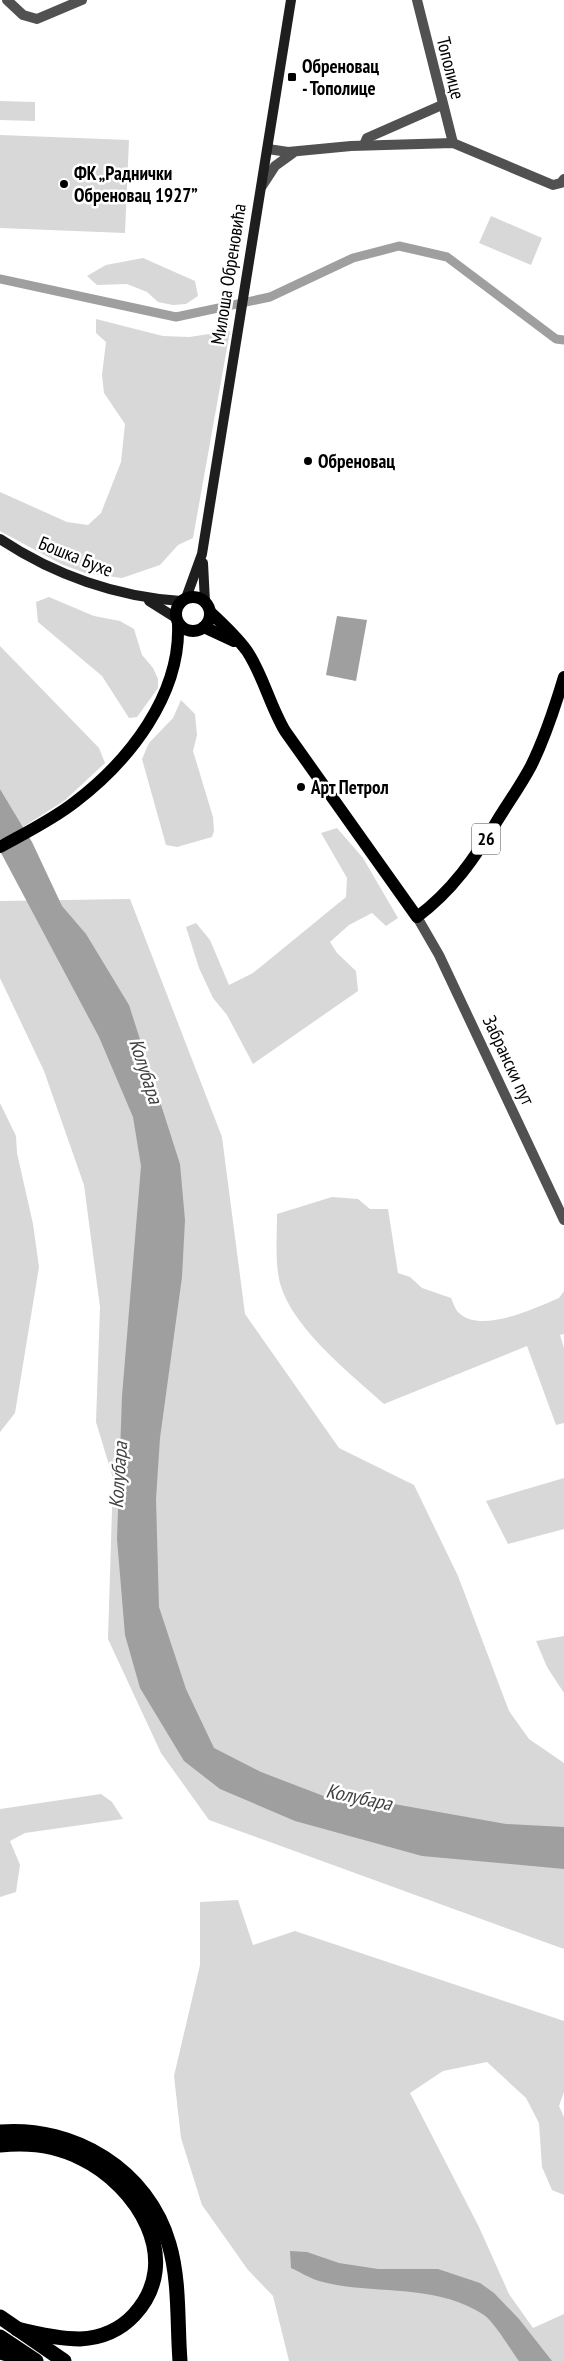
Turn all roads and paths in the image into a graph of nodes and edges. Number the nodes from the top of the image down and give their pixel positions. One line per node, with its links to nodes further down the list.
1 (6, 0): 2 (street)
2 (82, 0)
3 (291, 0): 8 (street, Милоша Обреновића)
4 (417, 0): 5 (street, Тополице)
5 (442, 105): 6 (street, Тополице); 7 (street)
6 (453, 143): 7 (street); 10 (street)
7 (364, 145): 9 (street)
8 (268, 149): 9 (street); 11 (street, Милоша Обреновића)
9 (294, 152): 11 (street)
10 (564, 179)
11 (262, 186): 13 (street, Милоша Обреновића)
12 (0, 539): 14 (street, Бошка Бухе)
13 (202, 554): 15 (street, Милоша Обреновића); 16 (street, Милоша Обреновића)
14 (141, 597): 15 (street, Бошка Бухе); 17 (street, Бошка Бухе)
15 (184, 599): 16 (main road); 17 (main road)
16 (207, 607): 18 (main road); 19 (main road)
17 (177, 621): 18 (main road); 21 (main road)
18 (200, 629): 19 (main road); 21 (main road)
19 (239, 642): 23 (main road)
20 (564, 677): 23 (main road, 26)
21 (171, 678): 22 (main road)
22 (0, 848)
23 (417, 917): 24 (street, Забрански пут)
24 (564, 1220)
25 (0, 2132): 34 (highway)
26 (0, 2145): 28 (highway)
27 (0, 2317): 28 (highway)
28 (17, 2329): 33 (highway)
29 (0, 2336): 32 (highway)
30 (0, 2352): 31 (highway)
31 (31, 2361)
32 (36, 2361)
33 (64, 2361)
34 (180, 2361)

